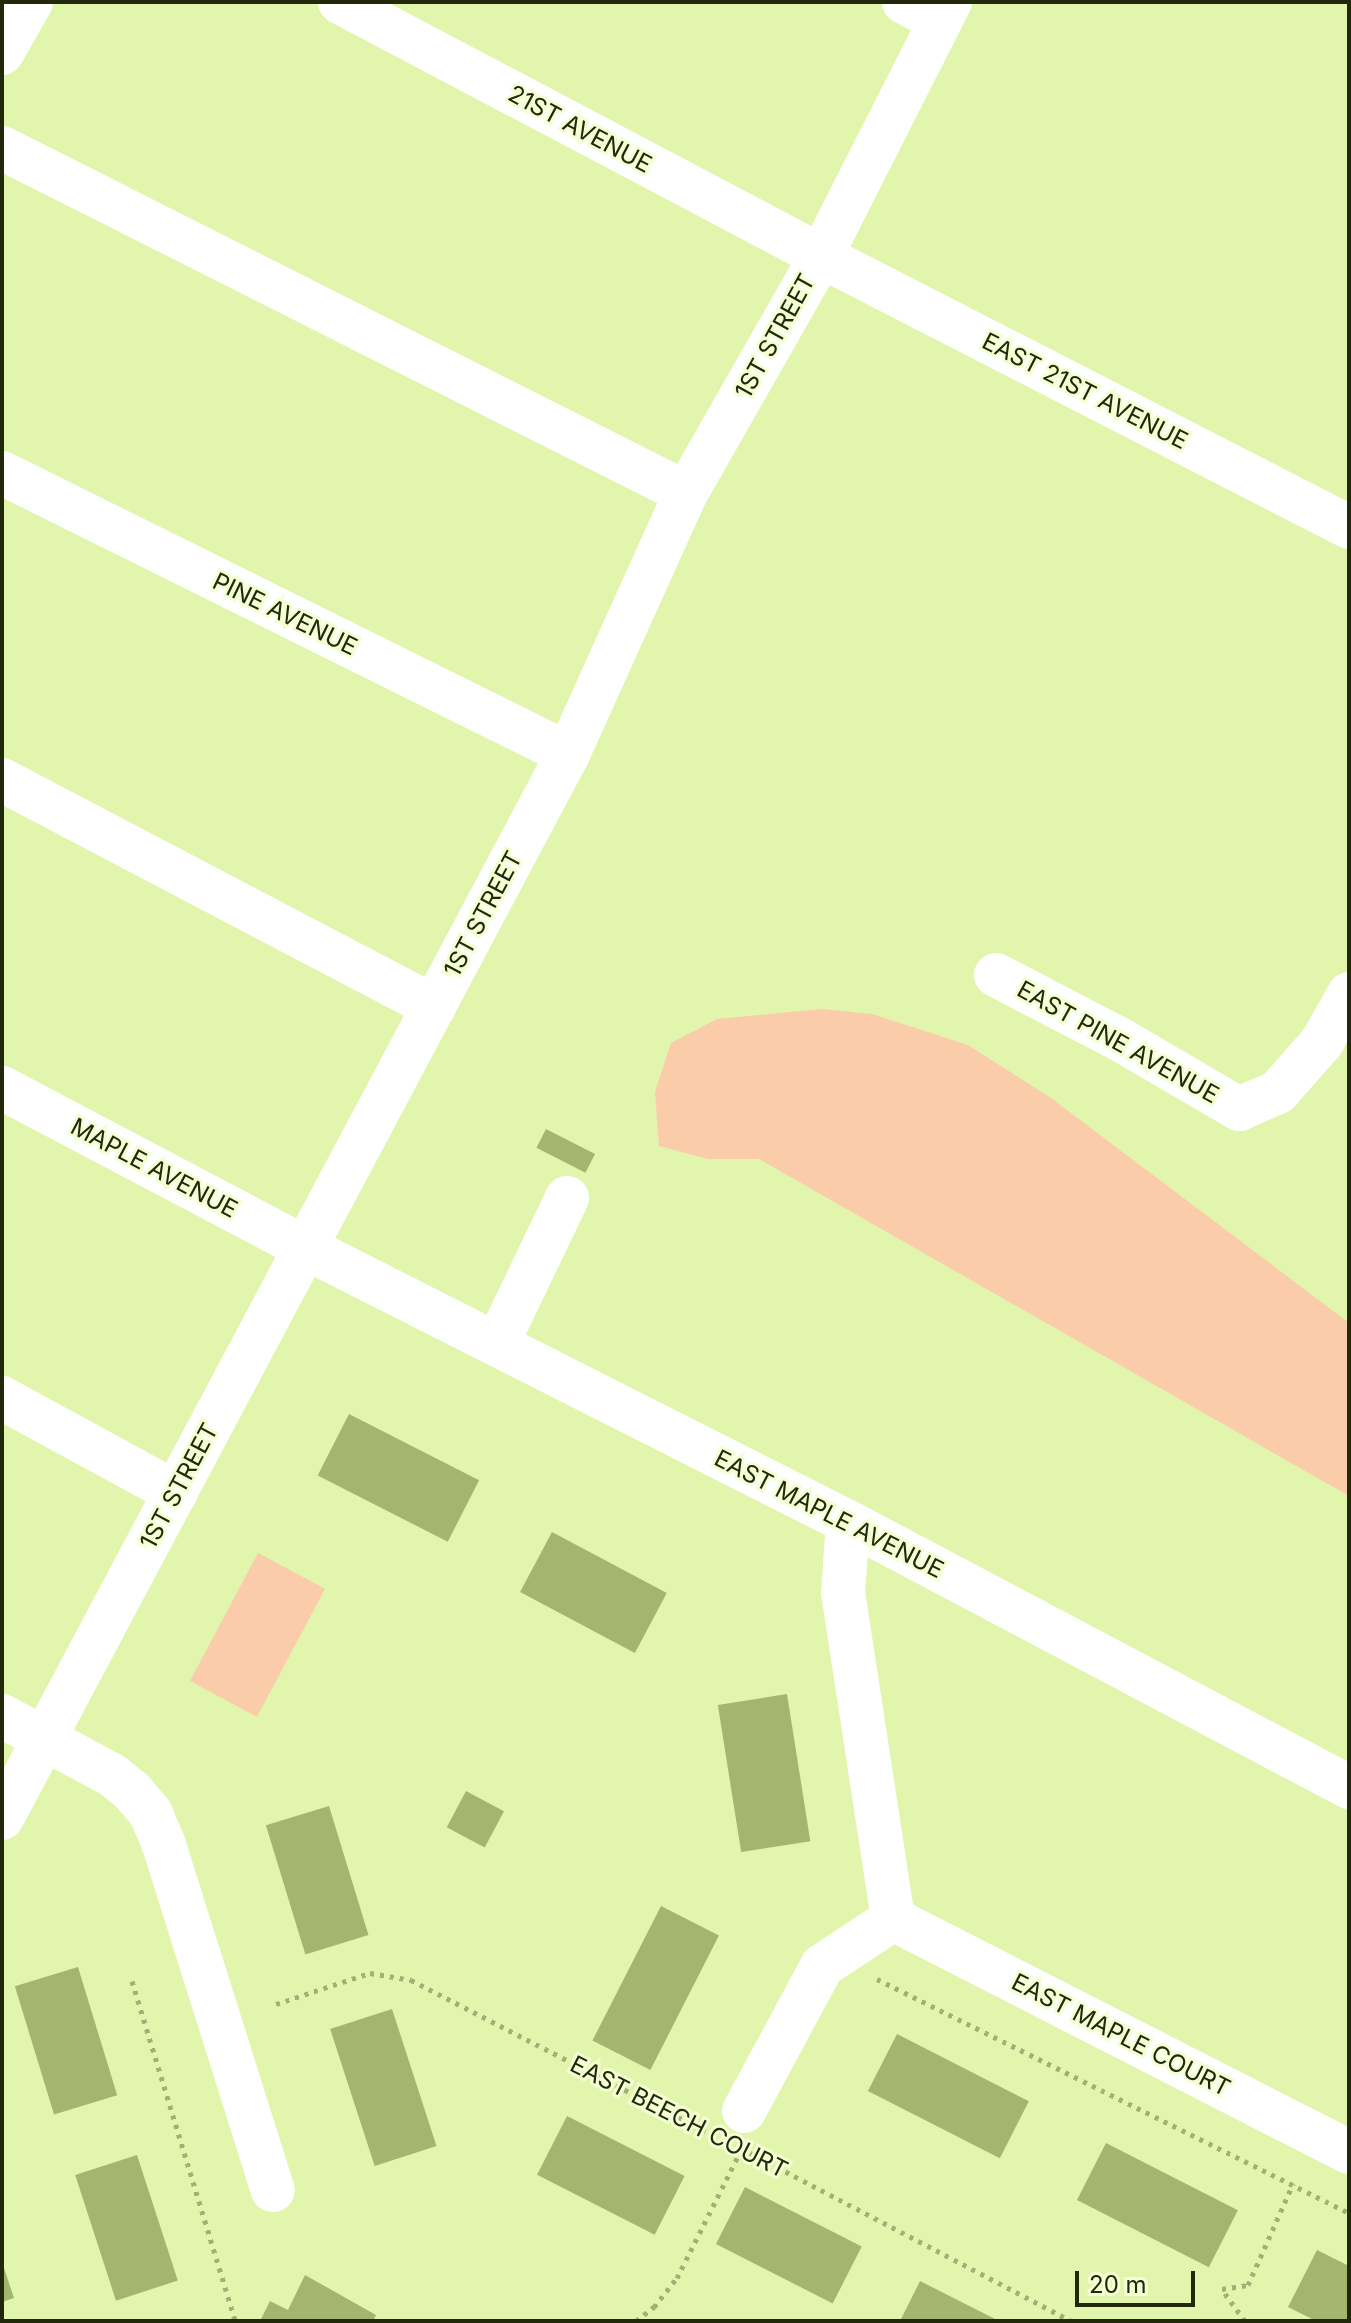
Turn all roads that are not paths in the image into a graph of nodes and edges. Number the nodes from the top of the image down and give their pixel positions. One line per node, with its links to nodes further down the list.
1 (31, 2): 4 (street)
2 (340, 2): 6 (street, 21ST AVENUE)
3 (931, 8): 6 (street, 1ST STREET)
4 (2, 53)
5 (2, 148): 8 (street)
6 (821, 256): 8 (street, 1ST STREET); 9 (street, EAST 21ST AVENUE)
7 (2, 473): 10 (street, PINE AVENUE)
8 (686, 493): 10 (street, 1ST STREET)
9 (1349, 527)
10 (568, 754): 14 (street, 1ST STREET)
11 (2, 780): 14 (street)
12 (996, 975): 13 (street, EAST PINE AVENUE)
13 (1349, 994)
14 (434, 1007): 17 (street, 1ST STREET)
15 (2, 1088): 17 (street, MAPLE AVENUE)
16 (567, 1198): 18 (street)
17 (306, 1248): 18 (street, EAST MAPLE AVENUE); 20 (street, 1ST STREET)
18 (497, 1344): 21 (street, EAST MAPLE AVENUE)
19 (2, 1398): 20 (street)
20 (176, 1493): 23 (street, 1ST STREET)
21 (848, 1522): 24 (street, EAST MAPLE AVENUE); 26 (street)
22 (2, 1716): 23 (street)
23 (45, 1739): 25 (street, 1ST STREET); 29 (street)
24 (1349, 1787)
25 (2, 1818)
26 (893, 1919): 27 (street); 28 (street, EAST MAPLE COURT)
27 (731, 2134)
28 (1349, 2152)
29 (273, 2190)

